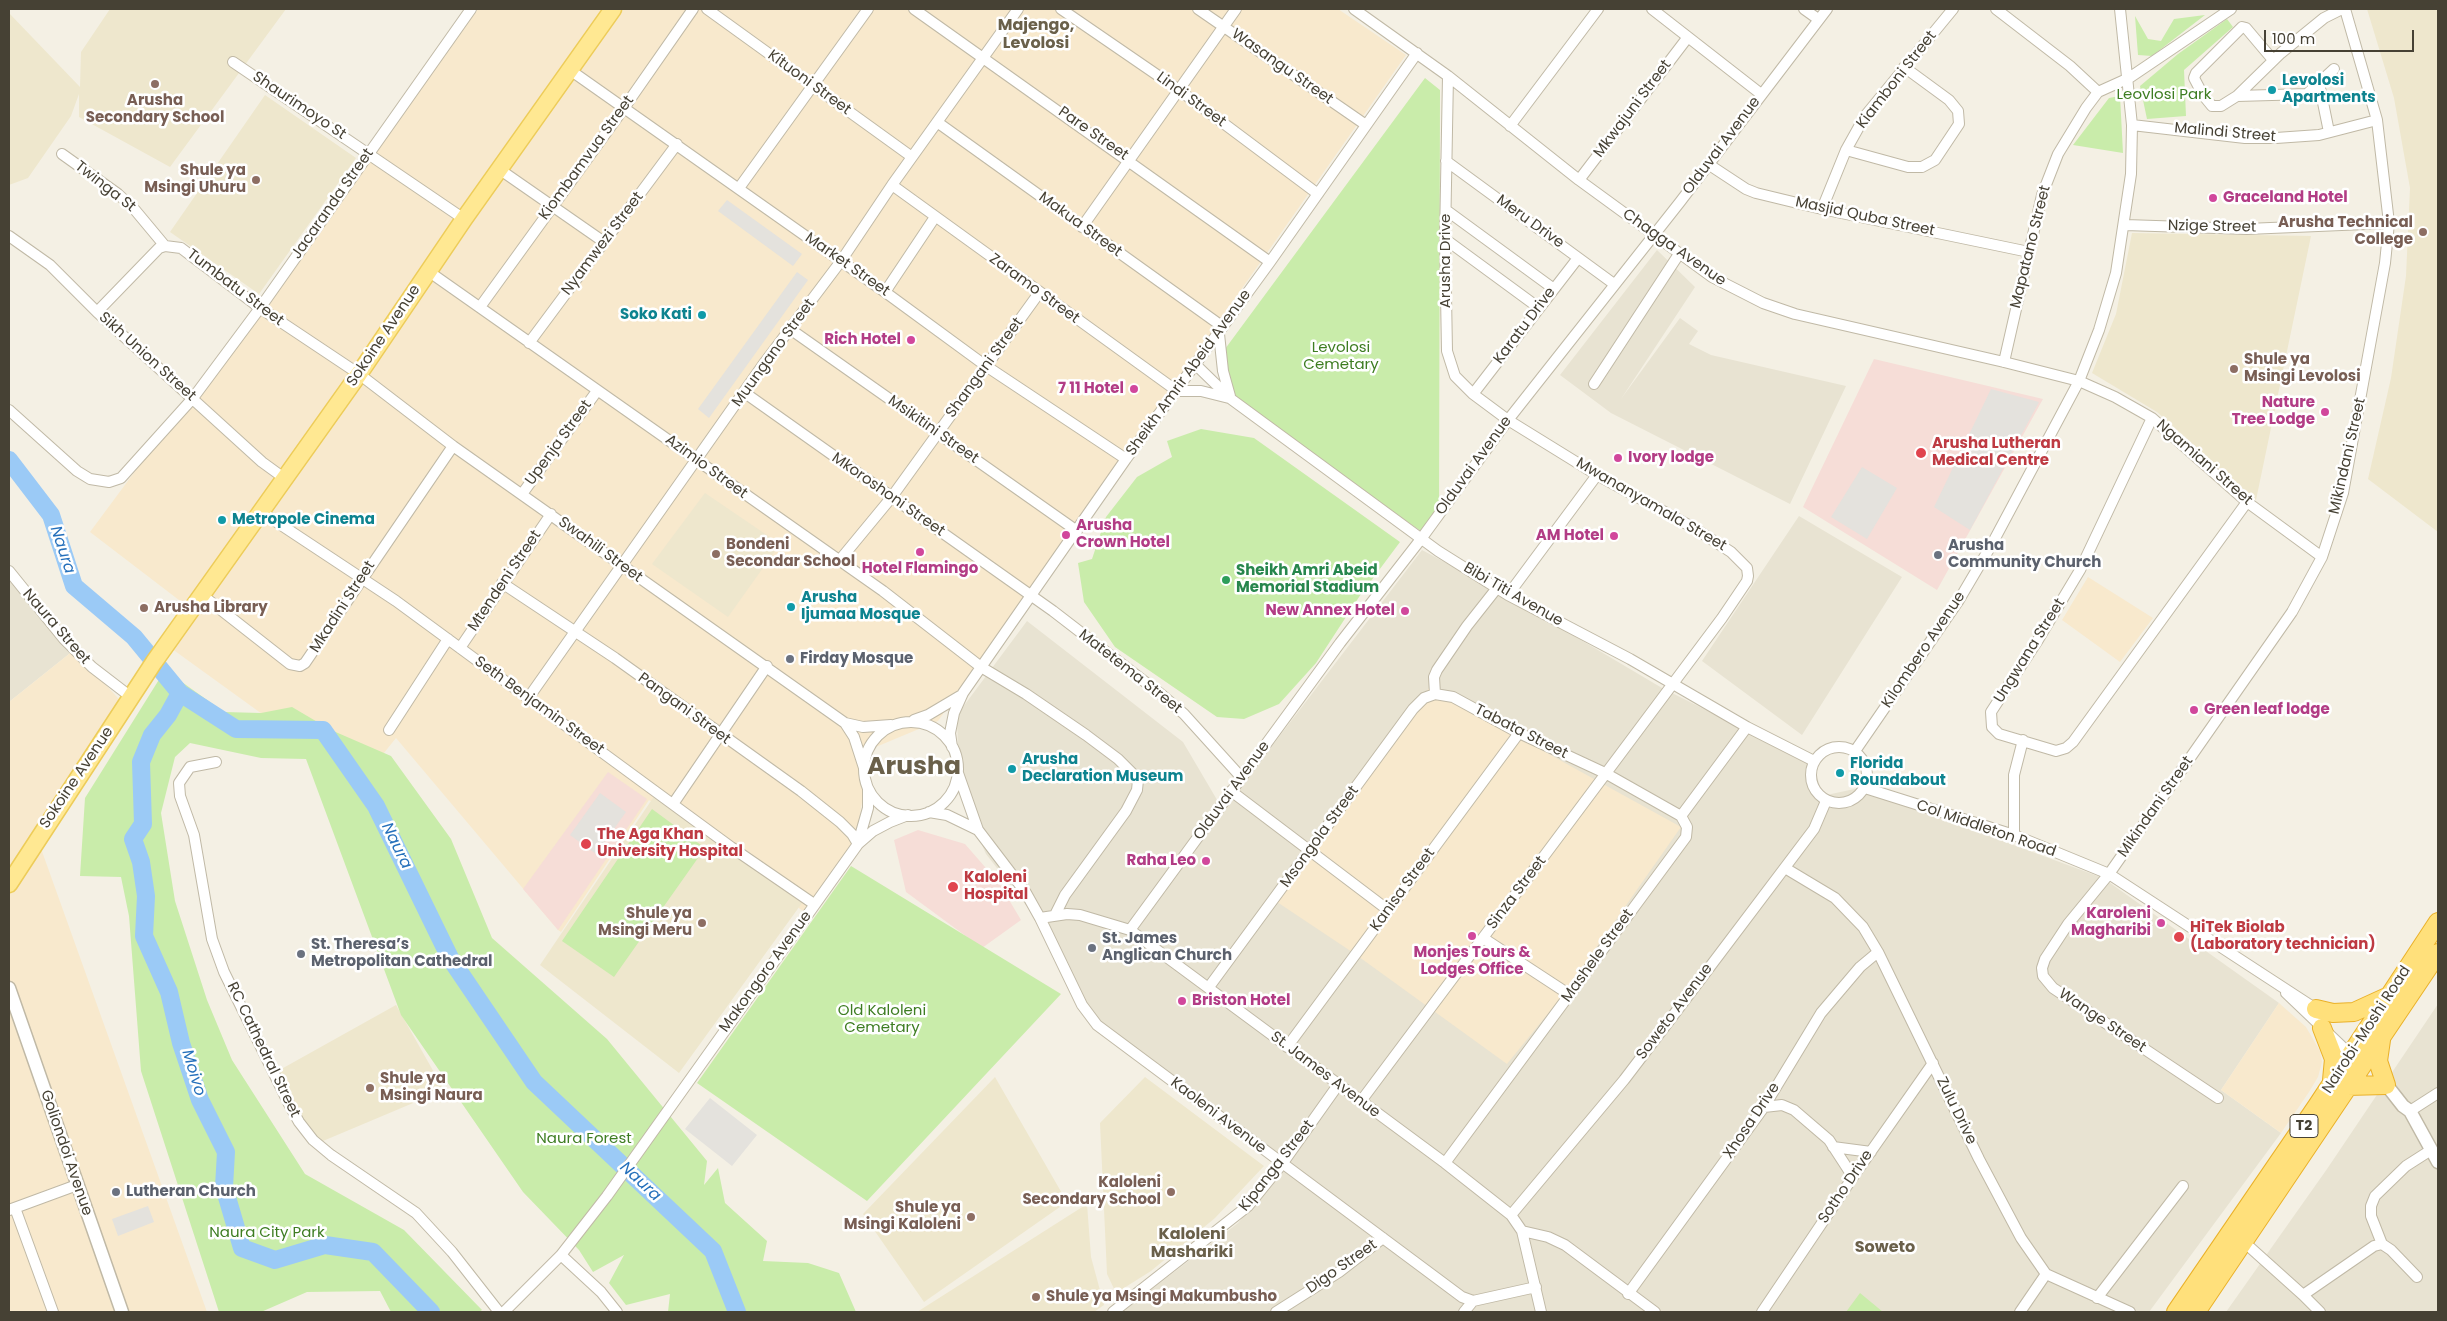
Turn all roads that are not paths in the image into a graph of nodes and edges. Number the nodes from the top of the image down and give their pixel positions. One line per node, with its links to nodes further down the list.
1 (471, 9): 48 (street, Jacaranda Street)
2 (613, 9): 29 (main road, Sokoine Avenue)
3 (693, 9): 39 (street, Kiombamvua Street)
4 (708, 9): 34 (street, Kituoni Street)
5 (868, 9): 34 (street)
6 (914, 9): 25 (street, Pare Street)
7 (1018, 9): 25 (street, Muungano Street)
8 (1061, 9): 35 (street, Lindi Street)
9 (1198, 9): 22 (street, Wasangu Street)
10 (1236, 9): 22 (street)
11 (1354, 9): 24 (street, Chagga Avenue)
12 (1597, 9): 44 (street)
13 (1652, 9): 23 (street)
14 (1804, 9): 21 (street)
15 (1827, 9): 21 (street, Olduvai Avenue)
16 (1953, 9): 28 (street, Kiamboni Street)
17 (1996, 9): 36 (street)
18 (2120, 9): 32 (street, Kilombero Avenue)
19 (2232, 9): 32 (street)
20 (2344, 9): 26 (street); 40 (street, Mikindani Street)
21 (1818, 20): 37 (street, Olduvai Avenue)
22 (1224, 27): 35 (street); 42 (street, Wasangu Street)
23 (1688, 37): 37 (street); 55 (street, Mkwajuni Street)
24 (1417, 53): 31 (street, Chagga Avenue); 42 (street, Sheikh Amrir Abeid Avenue)
25 (984, 57): 41 (street, Muungano Street); 51 (street, Pare Street)
26 (2273, 60): 38 (street); 38 (street)
27 (233, 62): 48 (street, Shaurimoyo St)
28 (1904, 67): 47 (street, Kiamboni Street); 47 (street)
29 (570, 70): 39 (street, Market Street); 54 (main road, Sokoine Avenue)
30 (2334, 70): 33 (street)
31 (1448, 76): 44 (street, Chagga Avenue); 52 (street, Arusha Drive)
32 (2129, 78): 36 (street); 43 (street, Kilombero Avenue)
33 (2319, 83): 38 (street); 45 (street)
34 (812, 87): 50 (street, Kituoni Street); 57 (street)
35 (1179, 90): 51 (street); 58 (street, Lindi Street)
36 (2098, 92): 72 (street, Mapatano Street)
37 (1761, 94): 53 (street, Olduvai Avenue)
38 (2237, 96)
39 (624, 108): 46 (street, Market Street); 59 (street, Kiombamvua Street)
40 (2377, 120): 45 (street, Malindi Street); 64 (street, Mikindani Street)
41 (937, 122): 50 (street, Muungano Street); 66 (street, Makua Street)
42 (1366, 125): 58 (street, Sheikh Amrir Abeid Avenue)
43 (2132, 125): 45 (street, Malindi Street); 65 (street, Kilombero Avenue)
44 (1510, 126): 55 (street, Chagga Avenue)
45 (2329, 132)
46 (677, 144): 57 (street, Market Street); 70 (street, Nyamwezi Street)
47 (1846, 150): 60 (street, Kiamboni Street)
48 (369, 153): 63 (street, Shaurimoyo St); 83 (street, Jacaranda Street)
49 (62, 154): 71 (street, Twinga St)
50 (912, 157): 56 (street, Muungano Street)
51 (1130, 160): 66 (street); 76 (street, Pare Street)
52 (1446, 161): 61 (street, Arusha Drive); 74 (street, Meru Drive)
53 (1708, 164): 60 (street, Masjid Quba Street); 67 (street, Olduvai Avenue)
54 (499, 169): 59 (street); 63 (main road, Sokoine Avenue)
55 (1579, 180): 67 (street, Chagga Avenue)
56 (892, 185): 62 (street, Zaramo Street); 75 (street, Muungano Street)
57 (739, 188): 75 (street, Market Street)
58 (1318, 194): 76 (street, Sheikh Amrir Abeid Avenue)
59 (552, 205): 70 (street); 82 (street, Kiombamvua Street)
60 (1822, 209): 72 (street, Masjid Quba Street)
61 (1446, 210): 69 (street, Arusha Drive); 79 (street)
62 (936, 217): 80 (street); 81 (street, Zaramo Street)
63 (464, 219): 77 (main road, Sokoine Avenue)
64 (2389, 223): 65 (street, Nzige Street); 117 (street, Mikindani Street)
65 (2124, 225): 93 (street, Kilombero Avenue)
66 (1082, 227): 87 (street, Makua Street)
67 (1654, 234): 73 (street, Chagga Avenue); 78 (street, Olduvai Avenue)
68 (9, 236): 85 (street, Sikh Union Street)
69 (1445, 239): 84 (street); 98 (street, Arusha Drive)
70 (604, 242): 88 (street, Nyamwezi Street)
71 (165, 246): 83 (street, Tumbatu Street); 85 (street)
72 (2029, 252): 89 (street, Mapatano Street)
73 (1680, 254): 89 (street, Chagga Avenue); 94 (street)
74 (1578, 258): 78 (street, Meru Drive); 79 (street, Karatu Drive)
75 (841, 261): 80 (street, Market Street); 86 (street, Muungano Street)
76 (1270, 262): 87 (street, Sheikh Amrir Abeid Avenue)
77 (428, 271): 82 (street, Azimio Street); 92 (main road, Sokoine Avenue)
78 (1614, 284): 103 (street, Olduvai Avenue)
79 (1554, 289): 84 (street, Karatu Drive)
80 (885, 292): 90 (street, Market Street)
81 (1039, 293): 90 (street, Shangani Street); 96 (street, Zaramo Street)
82 (480, 307): 88 (street, Azimio Street)
83 (260, 308): 92 (street, Tumbatu Street); 99 (street, Jacaranda Street)
84 (1539, 308): 98 (street, Karatu Drive)
85 (97, 312): 99 (street, Sikh Union Street)
86 (790, 329): 97 (street, Muungano Street); 104 (street, Msikitini Street)
87 (1221, 330): 91 (street, Sheikh Amrir Abeid Avenue); 100 (street)
88 (530, 342): 95 (street, Azimio Street)
89 (2004, 362): 93 (street, Chagga Avenue)
90 (986, 366): 104 (street, Shangani Street); 107 (street, Market Street)
91 (1196, 366): 96 (street, Sheikh Amrir Abeid Avenue); 100 (street)
92 (359, 374): 105 (street, Swahili Street); 109 (main road, Sokoine Avenue)
93 (2078, 381): 102 (street, Ngamiani Street); 146 (street, Kilombero Avenue)
94 (1594, 384)
95 (597, 391): 106 (street, Azimio Street); 110 (street, Upenja Street)
96 (1178, 391): 100 (street); 107 (street, Sheikh Amrir Abeid Avenue)
97 (745, 393): 106 (street, Muungano Street); 111 (street, Mkoroshoni Street)
98 (1473, 394): 103 (street, Arusha Drive)
99 (193, 398): 101 (street, Jacaranda Street); 109 (street, Sikh Union Street)
100 (1231, 399): 116 (street, Bibi Titi Avenue)
101 (9, 410)
102 (2152, 418): 112 (street, Ngamiani Street); 144 (street, Ungwana Street)
103 (1508, 420): 108 (street, Mwananyamala Street); 116 (street, Olduvai Avenue)
104 (937, 432): 111 (street, Shangani Street); 115 (street, Msikitini Street)
105 (454, 446): 110 (street, Swahili Street); 121 (street, Mkadini Street)
106 (697, 459): 118 (street, Azimio Street); 119 (street, Muungano Street)
107 (1126, 459): 115 (street, Sheikh Amrir Abeid Avenue)
108 (1597, 475): 125 (street); 132 (street, Mwananyamala Street)
109 (284, 478): 113 (main road, Sokoine Avenue)
110 (522, 494): 114 (street, Swahili Street)
111 (891, 498): 118 (street, Shangani Street); 126 (street, Mkoroshoni Street)
112 (2247, 502): 117 (street, Ngamiani Street); 144 (street, Ungwana Street)
113 (260, 511): 121 (street, Seth Benjamin Street); 124 (main road, Sokoine Avenue)
114 (551, 514): 119 (street, Swahili Street); 122 (street, Mtendeni Street)
115 (1077, 530): 126 (street, Sheikh Amrir Abeid Avenue)
116 (1421, 539): 123 (street, Bibi Titi Avenue); 152 (street, Olduvai Avenue)
117 (2322, 557): 166 (street, Mikindani Street)
118 (839, 561): 131 (street, Azimio Street)
119 (622, 566): 127 (street, Muungano Street); 130 (street, Swahili Street)
120 (9, 571): 135 (street, Naura Street)
121 (362, 578): 124 (street, Mkadini Street); 128 (street, Seth Benjamin Street)
122 (502, 583): 127 (street, Pangani Street); 129 (street, Mtendeni Street)
123 (1497, 588): 125 (street, Bibi Titi Avenue); 134 (street)
124 (202, 595): 135 (main road, Sokoine Avenue)
125 (1508, 595): 132 (street, Bibi Titi Avenue)
126 (1031, 596): 131 (street, Sheikh Amrir Abeid Avenue); 152 (street, Matetema Street)
127 (576, 632): 136 (street, Muungano Street); 143 (street, Pangani Street)
128 (448, 639): 129 (street, Seth Benjamin Street); 141 (street)
129 (460, 648): 136 (street, Seth Benjamin Street)
130 (767, 666): 137 (street, Swahili Street); 143 (street)
131 (981, 667): 133 (street, Sheikh Amrir Abeid Avenue); 170 (street, Azimio Street)
132 (1671, 683): 140 (street, Bibi Titi Avenue); 151 (street, Sinza Street)
133 (963, 694): 138 (street); 145 (street)
134 (1436, 694): 142 (street, Tabata Street); 164 (street, Msongola Street)
135 (131, 697): 167 (main road, Sokoine Avenue)
136 (529, 698): 157 (street, Seth Benjamin Street)
137 (845, 722): 139 (street, Swahili Street); 149 (street, Swahili Street)
138 (911, 722): 139 (street); 145 (street)
139 (898, 723): 149 (street)
140 (1747, 727): 147 (street, Bibi Titi Avenue); 160 (street)
141 (389, 730)
142 (1519, 733): 151 (street, Tabata Street); 169 (street, Kanisa Street)
143 (720, 734): 157 (street); 163 (street, Pangani Street)
144 (2023, 740): 162 (street)
145 (952, 747): 150 (street)
146 (1855, 751): 147 (street); 154 (street)
147 (1814, 761): 156 (street)
148 (216, 762): 222 (street, RC Cathedral Street)
149 (864, 768): 153 (street)
150 (958, 773): 158 (street); 161 (street, Kaoleni Avenue)
151 (1605, 773): 160 (street); 174 (street, Sinza Street)
152 (1241, 777): 155 (street, Olduvai Avenue)
153 (868, 788): 159 (street); 163 (street)
154 (1865, 788): 156 (street); 162 (street, Col Middleton Road)
155 (1231, 791): 164 (street); 173 (street, Olduvai Avenue)
156 (1826, 801): 165 (street, Soweto Avenue)
157 (673, 804): 168 (street, Seth Benjamin Street)
158 (929, 812): 159 (street); 161 (street, Kaoleni Avenue)
159 (908, 816): 163 (street, Makongoro Avenue)
160 (1682, 816): 180 (street, Mashele Street)
161 (978, 830): 171 (street, Kaoleni Avenue)
162 (2014, 835): 166 (street, Col Middleton Road)
163 (858, 844): 168 (street, Makongoro Avenue)
164 (1310, 851): 169 (street); 177 (street, Msongola Street)
165 (1785, 868): 175 (street, Zulu Drive); 206 (street, Soweto Avenue)
166 (2109, 874): 178 (street, Col Middleton Road); 192 (street, Wange Street)
167 (9, 882)
168 (814, 904): 211 (street, Makongoro Avenue)
169 (1388, 910): 185 (street, Kanisa Street)
170 (1055, 915): 171 (street, St. James Avenue); 173 (street, St. James Avenue)
171 (1040, 918): 201 (street, Kaoleni Avenue)
172 (2438, 922): 181 (highway, Nairobi-Moshi Road / T2)
173 (1130, 930): 177 (street, St. James Avenue)
174 (1483, 938): 180 (street); 193 (street, Sinza Street)
175 (1878, 952): 187 (street, Zulu Drive); 194 (street, Xhosa Drive)
176 (2438, 953): 184 (highway, Nairobi-Moshi Road / T2)
177 (1209, 987): 185 (street, St. James Avenue)
178 (2282, 988): 182 (street, Col Middleton Road); 182 (street, Col Middleton Road)
179 (10, 991): 203 (street, Goliondoi Avenue)
180 (1570, 995): 200 (street, Mashele Street)
181 (2390, 996): 182 (highway); 186 (highway, Nairobi-Moshi Road / T2)
182 (2308, 1008): 183 (street, Col Middleton Road); 186 (street, Col Middleton Road)
183 (2322, 1028): 186 (street, Col Middleton Road); 190 (highway)
184 (2382, 1038): 186 (highway, Nairobi-Moshi Road / T2); 189 (highway)
185 (1287, 1047): 188 (street, St. James Avenue)
186 (2359, 1057): 189 (street); 190 (highway, Nairobi-Moshi Road / T2)
187 (1933, 1063): 198 (street, Sotho Drive); 212 (street, Zulu Drive)
188 (1338, 1085): 193 (street, St. James Avenue); 201 (street, Kipanga Street)
189 (2386, 1085): 190 (highway); 195 (street)
190 (2339, 1086): 209 (highway, Nairobi-Moshi Road / T2); 234 (highway, Nairobi-Moshi Road / T2)
191 (2438, 1094): 195 (street)
192 (2218, 1098)
193 (1361, 1101): 200 (street, St. James Avenue)
194 (1764, 1107): 196 (street); 215 (street, Xhosa Drive)
195 (2410, 1111): 197 (street)
196 (1833, 1147): 198 (street); 202 (street)
197 (2431, 1150): 199 (street); 210 (street)
198 (1871, 1152): 202 (street, Sotho Drive)
199 (2438, 1162)
200 (1445, 1163): 206 (street, St. James Avenue)
201 (1282, 1164): 208 (street, Kaoleni Avenue); 219 (street, Kipanga Street)
202 (1853, 1177): 231 (street, Sotho Drive)
203 (77, 1185): 205 (street); 221 (street, Goliondoi Avenue)
204 (2183, 1186): 217 (street)
205 (12, 1209): 220 (street)
206 (1511, 1214): 207 (street, St. James Avenue)
207 (1522, 1230): 214 (street, St. James Avenue); 215 (street)
208 (1383, 1238): 218 (street, Kaoleni Avenue); 227 (street, Digo Street)
209 (2244, 1242): 216 (street); 235 (highway, Nairobi-Moshi Road / T2)
210 (2382, 1244): 213 (street); 216 (street)
211 (561, 1255): 223 (street); 224 (street)
212 (2046, 1274): 217 (street); 232 (street)
213 (2417, 1277)
214 (1536, 1287): 218 (street); 229 (street, St. James Avenue)
215 (1628, 1294): 230 (street)
216 (2304, 1295): 236 (street)
217 (2097, 1298): 233 (street)
218 (1473, 1301): 228 (street)
219 (1126, 1303): 225 (street, Kipanga Street); 226 (street)
220 (53, 1312)
221 (122, 1312)
222 (499, 1312)
223 (504, 1312)
224 (616, 1312)
225 (1113, 1312)
226 (1133, 1312)
227 (1276, 1312)
228 (1464, 1312)
229 (1541, 1312)
230 (1655, 1312)
231 (1762, 1312)
232 (2020, 1312)
233 (2130, 1312)
234 (2176, 1312)
235 (2196, 1312)
236 (2320, 1312)

